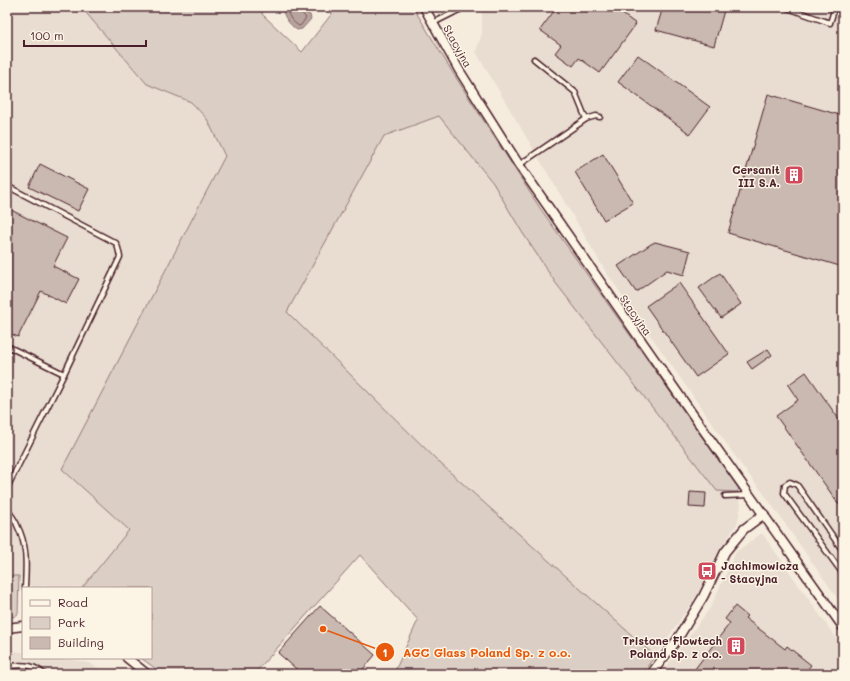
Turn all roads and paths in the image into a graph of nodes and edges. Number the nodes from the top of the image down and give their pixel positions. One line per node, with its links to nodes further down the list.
1 (424, 7): 5 (street, Stacyjna)
2 (465, 7): 5 (lane)
3 (786, 7): 4 (lane)
4 (835, 7)
5 (433, 23): 9 (street, Stacyjna)
6 (534, 60): 8 (lane)
7 (600, 117): 8 (lane)
8 (586, 119): 9 (lane)
9 (518, 165): 14 (street, Stacyjna)
10 (7, 186): 12 (lane)
11 (7, 346): 12 (lane)
12 (64, 374): 13 (lane)
13 (7, 488)
14 (750, 495): 15 (lane); 17 (street, Stacyjna)
15 (725, 496)
16 (7, 509): 20 (lane)
17 (764, 514): 22 (street, Stacyjna); 28 (street)
18 (843, 551): 19 (lane)
19 (842, 570)
20 (25, 587)
21 (22, 626): 23 (street)
22 (843, 627)
23 (7, 628)
24 (128, 659): 27 (street)
25 (7, 666): 26 (lane)
26 (44, 674)
27 (148, 674)
28 (651, 674)

